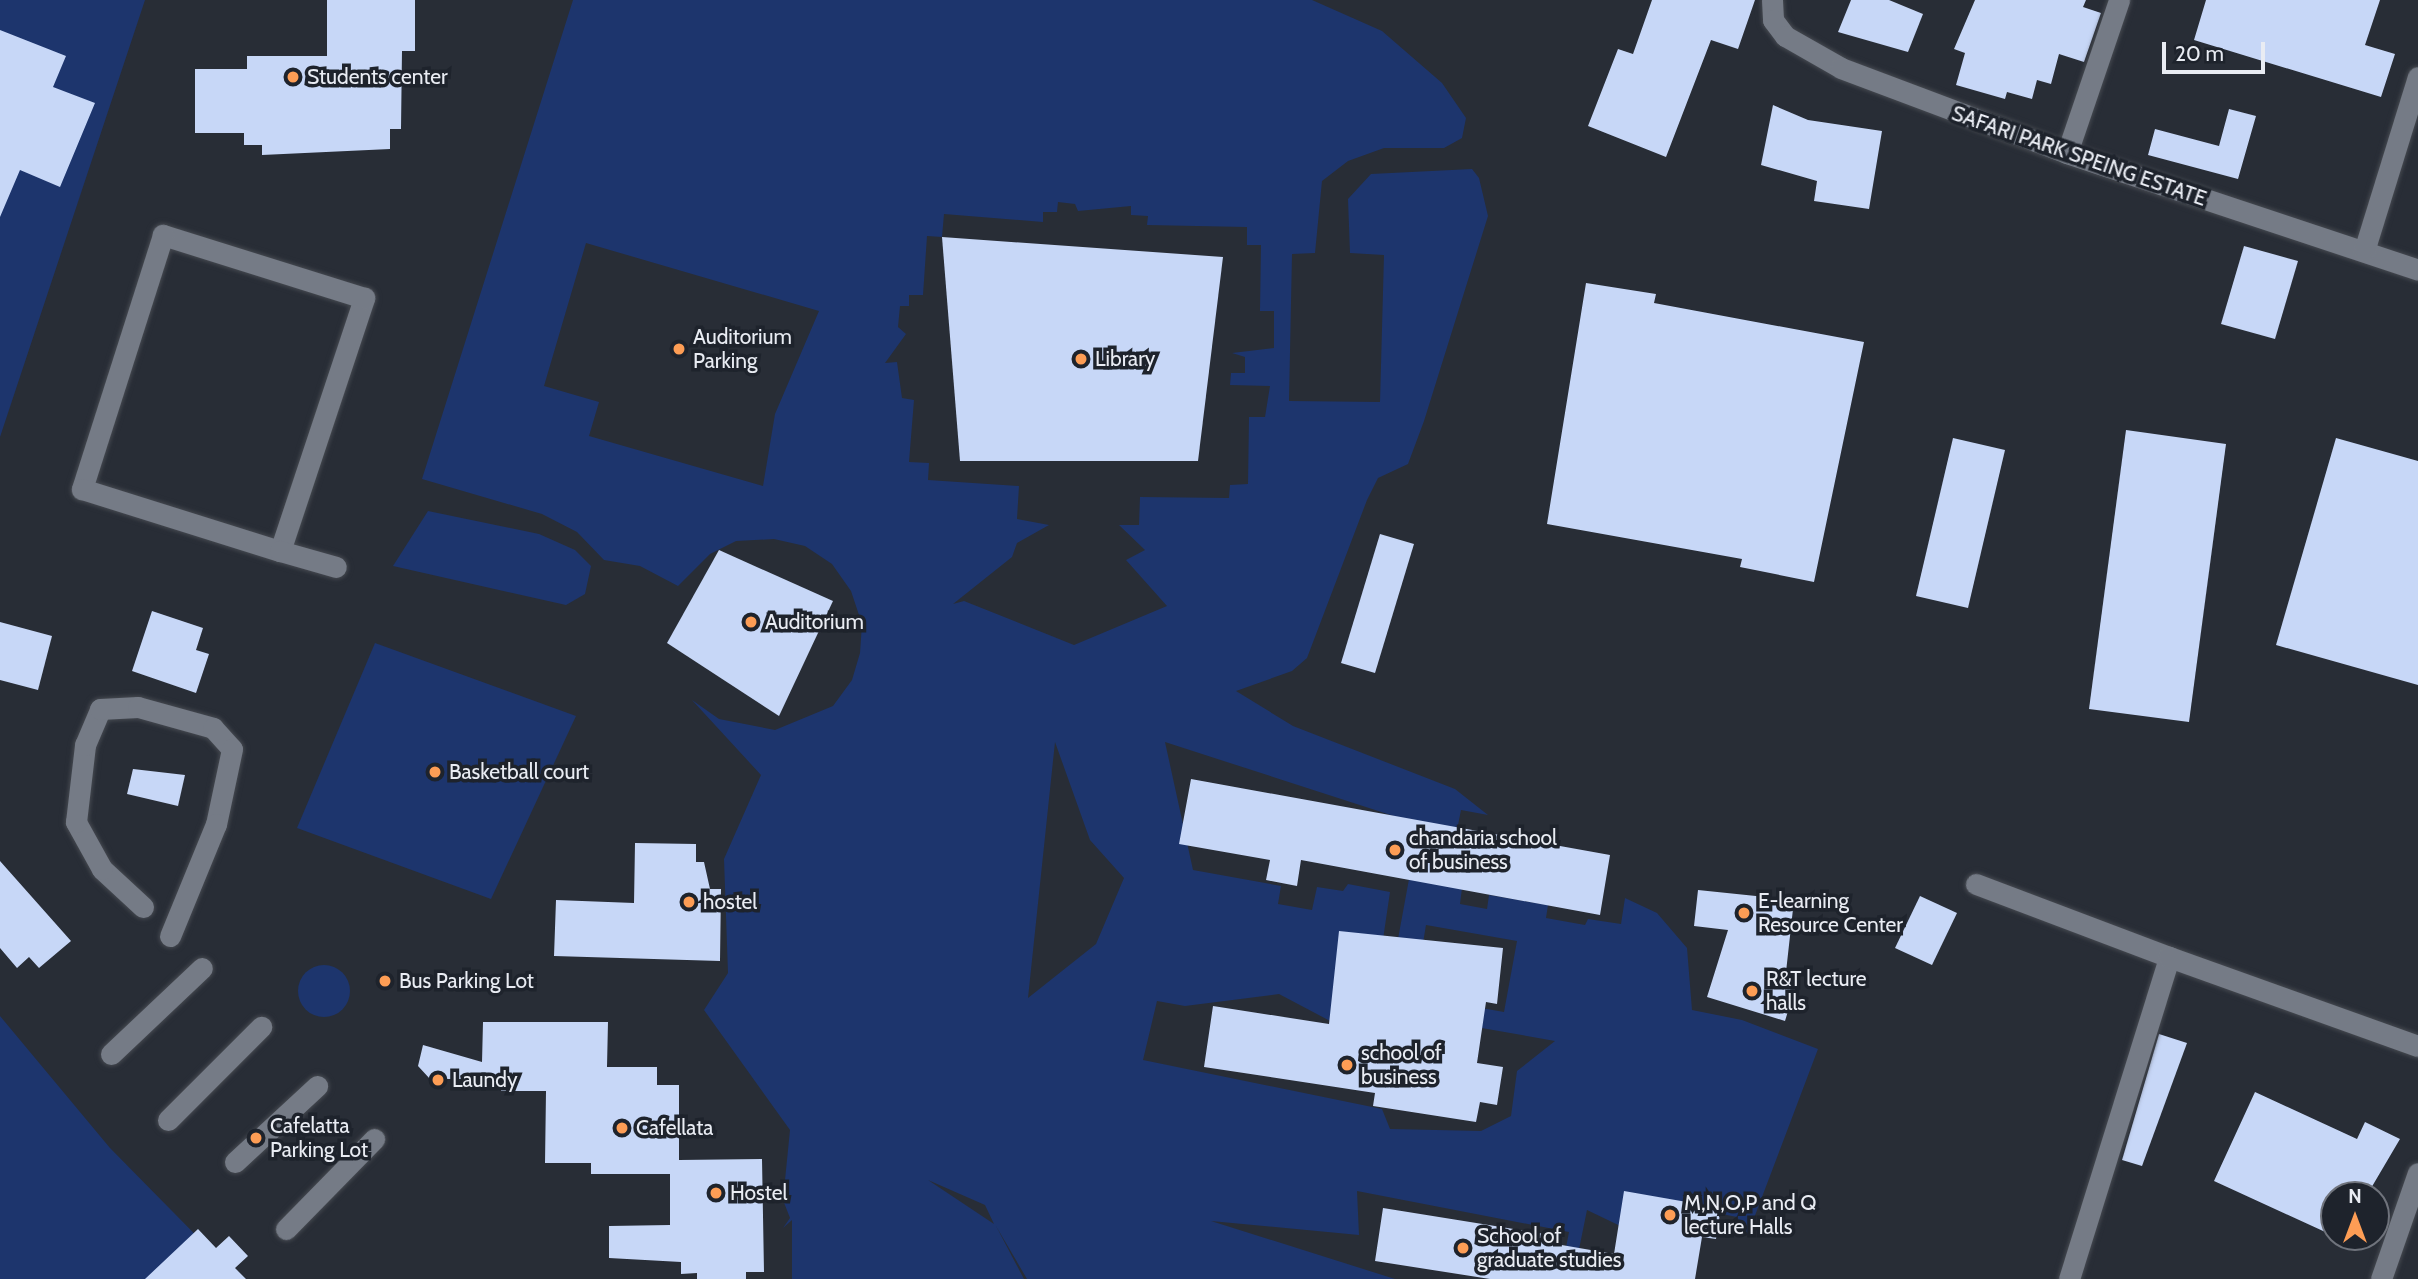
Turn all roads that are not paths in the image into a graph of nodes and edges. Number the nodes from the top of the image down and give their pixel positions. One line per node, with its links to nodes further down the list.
1 (1772, 0): 4 (street, SAFARI PARK SPEING ESTATE)
2 (2119, 0): 4 (street)
3 (2418, 77): 5 (street)
4 (2067, 153): 5 (street, SAFARI PARK SPEING ESTATE)
5 (2364, 251): 6 (street, SAFARI PARK SPEING ESTATE)
6 (2418, 270)
7 (280, 551): 7 (street); 8 (street)
8 (336, 567)
9 (1976, 884): 12 (street)
10 (143, 907): 11 (street)
11 (170, 936)
12 (2169, 957): 15 (street); 23 (street)
13 (202, 968): 16 (street)
14 (261, 1027): 18 (street)
15 (2418, 1046)
16 (111, 1054)
17 (317, 1086): 20 (street)
18 (168, 1120)
19 (374, 1139): 22 (street)
20 (235, 1162)
21 (2418, 1173): 24 (street)
22 (286, 1229)
23 (2069, 1279)
24 (2381, 1279)

